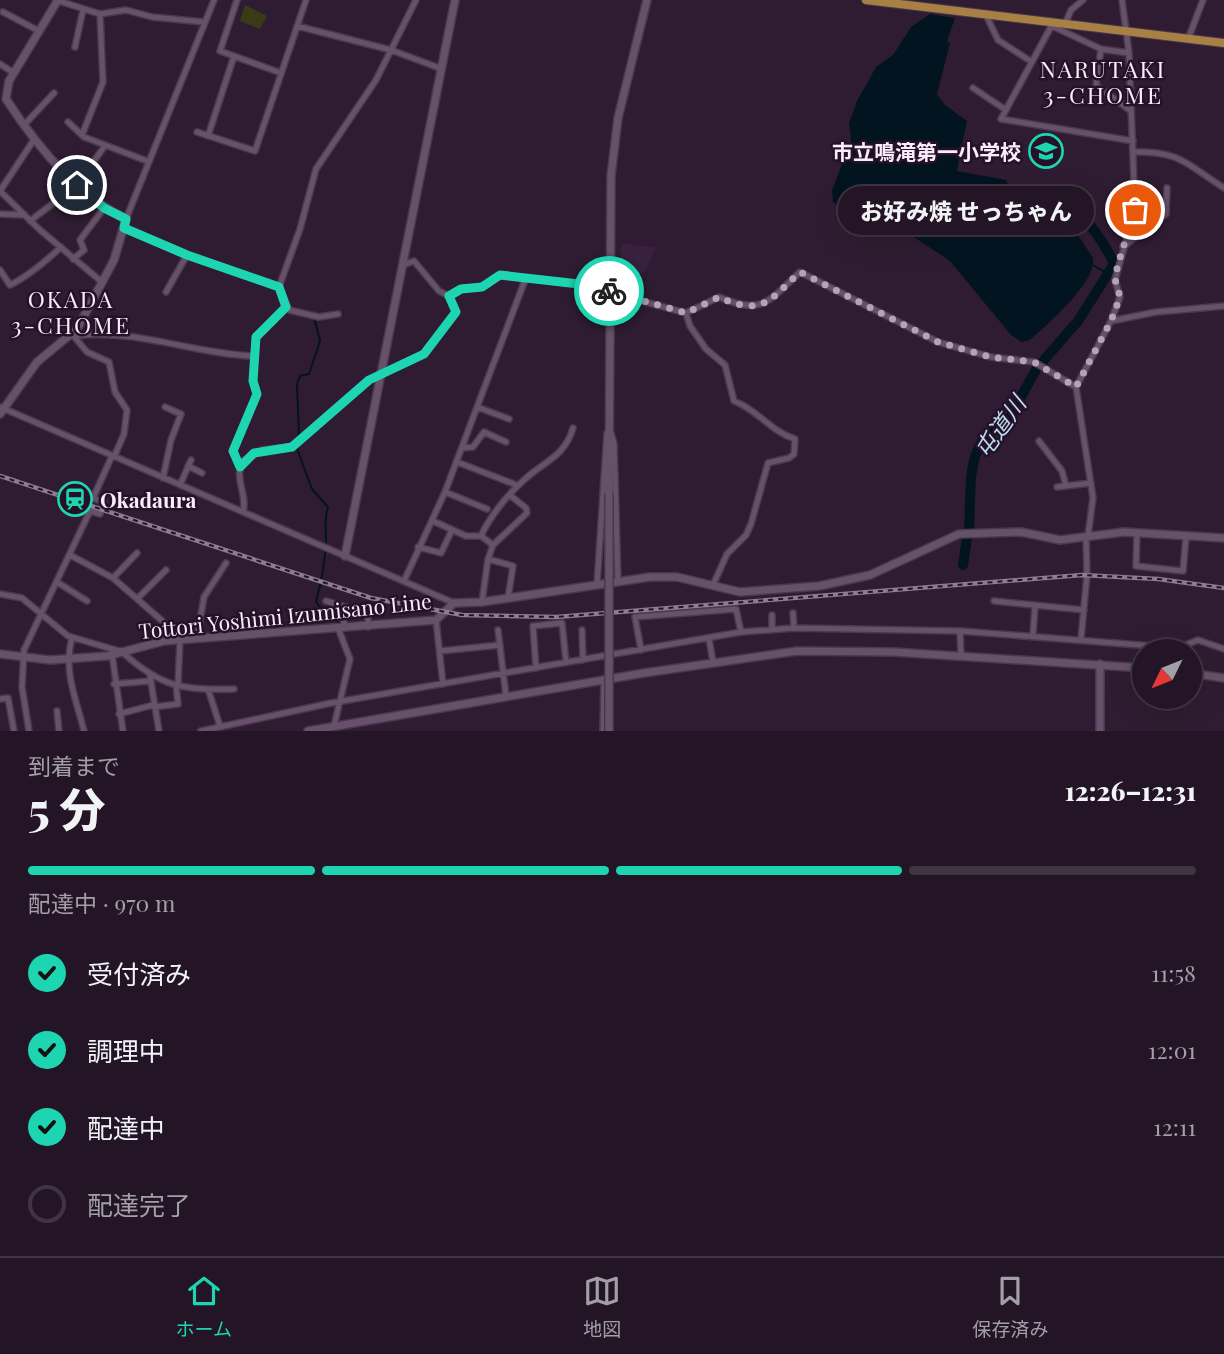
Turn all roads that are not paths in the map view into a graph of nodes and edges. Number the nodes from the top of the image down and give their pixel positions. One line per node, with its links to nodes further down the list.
1 (57, 0): 14 (street); 23 (street)
2 (123, 0): 15 (street)
3 (214, 0): 19 (street)
4 (237, 0): 31 (street)
5 (306, 0): 22 (street)
6 (416, 0): 29 (street)
7 (455, 0): 34 (street)
8 (647, 0): 71 (street)
9 (866, 0): 13 (main road)
10 (1083, 0): 21 (street)
11 (1122, 0): 24 (street)
12 (1203, 0): 25 (street)
13 (933, 4): 18 (main road)
14 (83, 10): 17 (street); 27 (street)
15 (123, 10): 17 (street); 19 (street)
16 (3, 12): 23 (street)
17 (100, 14): 46 (street)
18 (986, 15): 20 (main road); 32 (street)
19 (204, 22): 52 (street)
20 (1052, 24): 21 (main road); 28 (street); 32 (street)
21 (1065, 24): 24 (main road)
22 (297, 26): 29 (street); 35 (street)
23 (39, 31): 36 (street)
24 (1127, 31): 25 (main road); 30 (street)
25 (1188, 38): 26 (main road)
26 (1224, 43)
27 (75, 47)
28 (1101, 49): 30 (street); 42 (street)
29 (391, 50): 34 (street); 70 (street)
30 (1129, 53): 42 (street)
31 (234, 56): 35 (street); 47 (street)
32 (1032, 62): 41 (street)
33 (0, 64): 36 (street)
34 (442, 69): 66 (street)
35 (281, 73): 47 (street)
36 (14, 74): 40 (street)
37 (972, 88): 41 (street)
38 (54, 93): 44 (street)
39 (0, 100): 40 (street)
40 (9, 103): 44 (street)
41 (1006, 110): 49 (street)
42 (1131, 111): 49 (street)
43 (68, 122): 46 (street)
44 (25, 124): 48 (street)
45 (197, 132): 47 (street)
46 (82, 135): 50 (street)
47 (208, 136)
48 (35, 138): 53 (street); 56 (street)
49 (1133, 141): 51 (street)
50 (104, 147): 52 (street); 53 (street)
51 (1133, 152): 55 (street); 63 (street)
52 (147, 161): 60 (street)
53 (77, 185): 57 (street); 59 (street)
54 (1167, 188): 63 (street)
55 (1224, 188)
56 (0, 191): 59 (street)
57 (104, 208): 60 (street); 65 (street)
58 (0, 214): 59 (street)
59 (27, 218): 62 (street)
60 (126, 219): 61 (street)
61 (124, 228): 64 (street); 69 (street)
62 (61, 247): 65 (street); 67 (street)
63 (1123, 247): 78 (street)
64 (187, 255): 70 (street); 72 (street)
65 (73, 259): 69 (street)
66 (403, 265): 73 (street); 81 (street)
67 (0, 270)
68 (525, 280): 71 (street); 73 (street); 84 (street)
69 (102, 282): 79 (street)
70 (279, 287): 75 (street)
71 (609, 291): 76 (street); 87 (street)
72 (166, 292)
73 (449, 296): 81 (street)
74 (1224, 306): 78 (street)
75 (286, 307): 77 (street); 80 (street)
76 (686, 313): 82 (street); 126 (street)
77 (338, 314)
78 (1111, 321): 82 (street)
79 (73, 335): 80 (street); 85 (street); 92 (street)
80 (254, 356): 94 (street)
81 (382, 374): 94 (street); 117 (street)
82 (1076, 387): 97 (street)
83 (165, 407): 96 (street)
84 (477, 407): 86 (street); 91 (street)
85 (1, 410): 92 (street)
86 (509, 419)
87 (609, 426): 123 (street); 125 (street); 198 (street, bridge)
88 (573, 428): 103 (street)
89 (1039, 441): 100 (street)
90 (506, 442): 91 (street)
91 (462, 448): 93 (street)
92 (113, 457): 96 (street); 116 (street)
93 (457, 462): 98 (street); 102 (street)
94 (240, 467): 105 (street)
95 (202, 473): 99 (street)
96 (163, 478): 99 (street)
97 (1091, 483): 100 (street); 110 (street)
98 (514, 484)
99 (180, 485): 105 (street)
100 (1066, 486): 101 (street)
101 (1057, 487)
102 (445, 492): 104 (street); 106 (street)
103 (510, 496): 109 (street); 113 (street)
104 (487, 509)
105 (243, 512): 117 (street)
106 (433, 520): 107 (street); 114 (street)
107 (452, 530): 109 (street); 114 (street)
108 (1137, 533): 110 (street, Tottori Yoshimi Izumisano Line); 111 (street, Tottori Yoshimi Izumisano Line); 111 (street)
109 (481, 536): 113 (street)
110 (1087, 536): 126 (street, Tottori Yoshimi Izumisano Line); 137 (street)
111 (1186, 537): 112 (street, Tottori Yoshimi Izumisano Line)
112 (1224, 538)
113 (493, 545): 118 (street)
114 (418, 547): 122 (street)
115 (137, 553): 121 (street)
116 (70, 555): 121 (street); 124 (street)
117 (345, 556): 122 (street)
118 (488, 559): 128 (street); 133 (street)
119 (226, 563): 152 (street)
120 (166, 570): 129 (street)
121 (113, 578): 129 (street)
122 (404, 581): 134 (street)
123 (618, 581): 125 (street, Tottori Yoshimi Izumisano Line); 126 (street, Tottori Yoshimi Izumisano Line)
124 (57, 582): 130 (street); 139 (street)
125 (597, 584): 128 (street, Tottori Yoshimi Izumisano Line)
126 (713, 585)
127 (0, 594): 139 (street)
128 (508, 598): 133 (street, Tottori Yoshimi Izumisano Line)
129 (137, 599): 153 (street)
130 (87, 601)
131 (326, 601): 135 (street)
132 (994, 601): 136 (street)
133 (482, 602): 134 (street, Tottori Yoshimi Izumisano Line)
134 (454, 603): 141 (street, Tottori Yoshimi Izumisano Line)
135 (341, 606): 142 (street); 143 (street)
136 (1035, 607): 137 (street); 150 (street)
137 (1084, 610): 155 (street)
138 (793, 613): 144 (street)
139 (42, 614): 151 (street); 163 (street)
140 (772, 615): 146 (street)
141 (436, 620): 142 (street, Tottori Yoshimi Izumisano Line); 159 (street)
142 (368, 627): 143 (street, Tottori Yoshimi Izumisano Line)
143 (342, 628): 152 (street, Tottori Yoshimi Izumisano Line); 183 (street)
144 (794, 628): 146 (street); 148 (street)
145 (582, 630): 165 (street)
146 (772, 630): 149 (street)
147 (498, 631): 156 (street)
148 (960, 631): 150 (street); 162 (street)
149 (741, 632): 154 (street); 158 (street)
150 (1033, 634): 155 (street)
151 (72, 637): 160 (street); 164 (street)
152 (197, 638): 153 (street, Tottori Yoshimi Izumisano Line)
153 (180, 639): 160 (street, Tottori Yoshimi Izumisano Line); 178 (street)
154 (709, 639): 158 (street); 167 (street)
155 (1081, 639): 157 (street)
156 (500, 645): 159 (street); 171 (street)
157 (1224, 649)
158 (641, 650): 165 (street)
159 (440, 651): 177 (street)
160 (117, 652): 164 (street, Tottori Yoshimi Izumisano Line); 173 (street); 176 (street)
161 (0, 654): 163 (street, Tottori Yoshimi Izumisano Line)
162 (961, 655): 167 (street); 168 (street)
163 (23, 657): 164 (street, Tottori Yoshimi Izumisano Line); 190 (street)
164 (67, 659): 192 (street)
165 (583, 660): 166 (street)
166 (566, 662): 170 (street); 170 (street)
167 (713, 662): 175 (street)
168 (1100, 664): 169 (street); 199 (street)
169 (1132, 667)
170 (536, 668): 171 (street)
171 (503, 674): 177 (street); 181 (street)
172 (1202, 675): 174 (street)
173 (150, 678): 176 (street); 178 (street); 184 (street)
174 (1224, 678)
175 (604, 679): 181 (street); 197 (street)
176 (114, 684): 186 (street)
177 (443, 684): 183 (street)
178 (177, 685): 179 (street); 184 (street)
179 (208, 689): 180 (street); 187 (street)
180 (234, 689)
181 (506, 696): 188 (street)
182 (0, 699): 189 (street)
183 (341, 701): 187 (street); 188 (street)
184 (153, 706): 186 (street); 194 (street)
185 (57, 711): 191 (street)
186 (119, 714): 193 (street)
187 (220, 726): 195 (street)
188 (334, 729): 196 (street)
189 (14, 731)
190 (29, 731)
191 (59, 731)
192 (84, 731)
193 (123, 731)
194 (159, 731)
195 (201, 731)
196 (309, 731)
197 (603, 731)
198 (609, 731)
199 (1100, 731)

